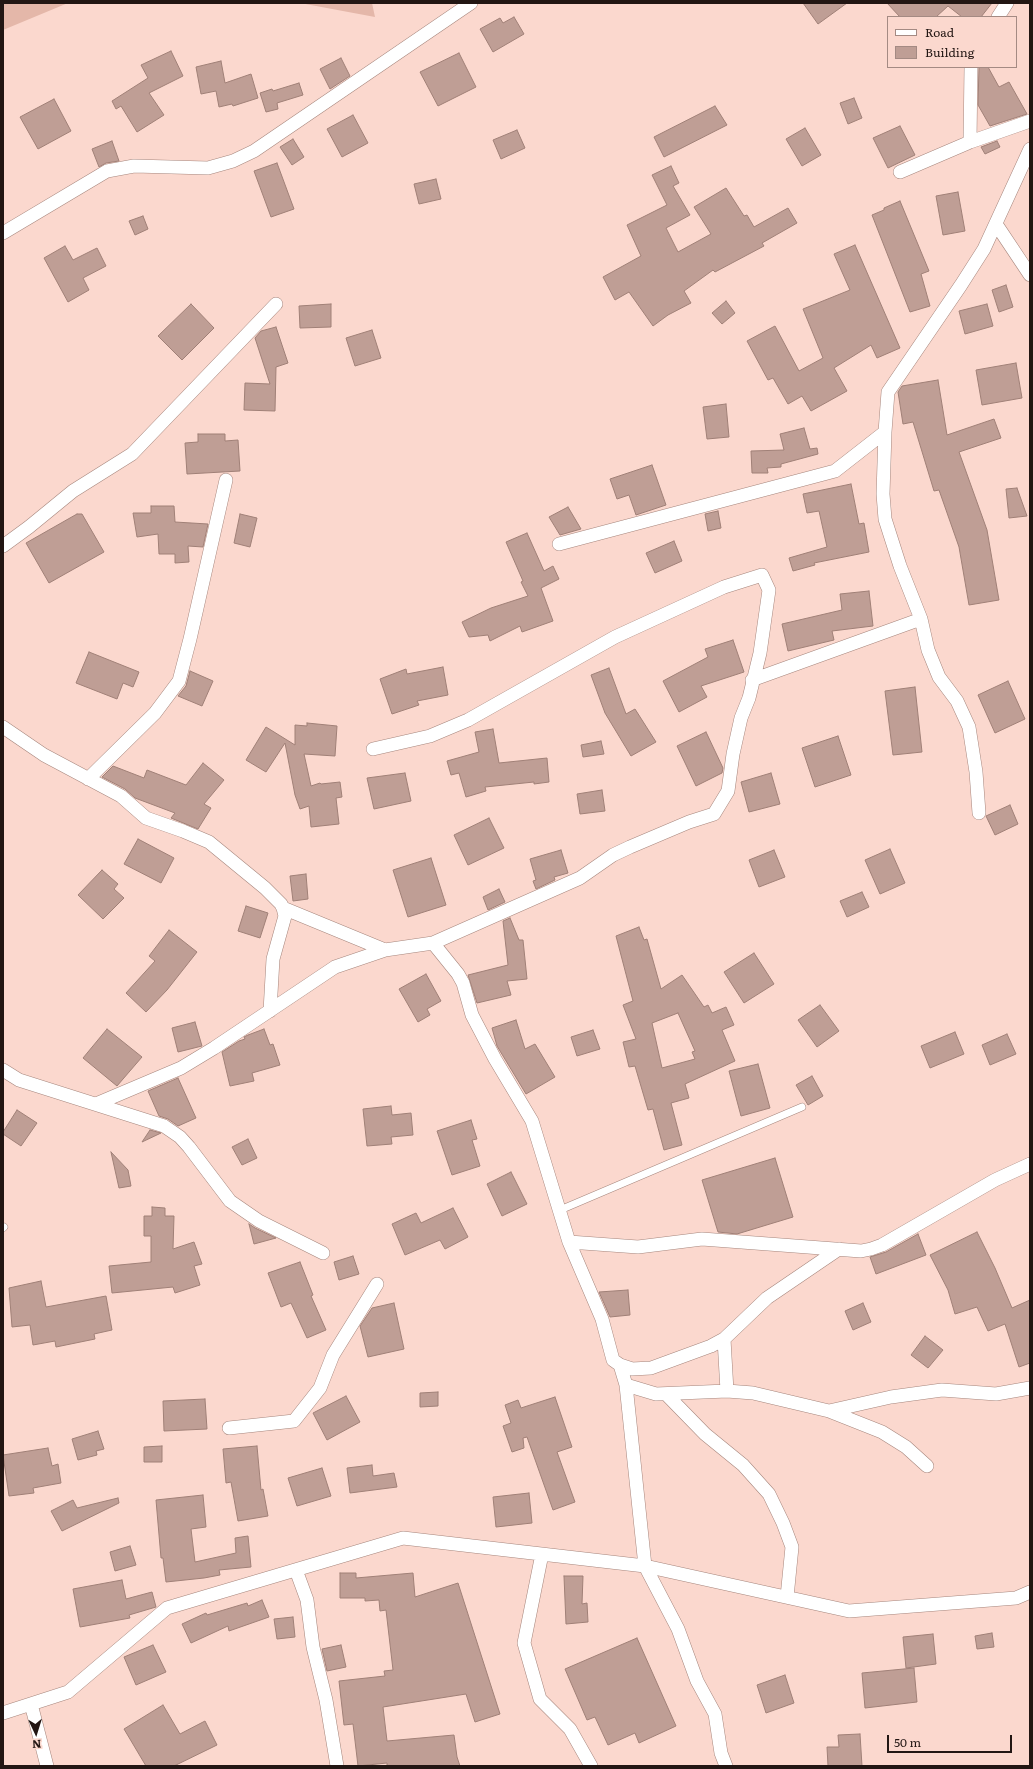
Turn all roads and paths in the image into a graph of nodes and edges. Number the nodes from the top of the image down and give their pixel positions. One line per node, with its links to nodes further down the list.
1 (471, 3): 10 (street)
2 (1007, 3): 3 (street)
3 (999, 16)
4 (971, 68): 6 (street)
5 (1030, 121): 6 (street)
6 (970, 142): 8 (street)
7 (1030, 149): 9 (street)
8 (900, 172)
9 (996, 224): 11 (street); 13 (street)
10 (3, 232)
11 (1030, 275)
12 (276, 304): 16 (street)
13 (885, 432): 15 (street); 17 (street)
14 (226, 480): 21 (street)
15 (559, 544)
16 (3, 546)
17 (921, 618): 18 (street); 22 (street)
18 (752, 680): 20 (street); 24 (street)
19 (3, 727): 21 (street)
20 (373, 749)
21 (88, 779): 23 (street)
22 (978, 813)
23 (283, 908): 25 (street); 26 (street)
24 (433, 943): 25 (street); 31 (street)
25 (385, 950): 26 (street)
26 (270, 1011): 28 (street)
27 (3, 1070): 28 (street)
28 (96, 1104): 34 (street)
29 (802, 1107): 31 (lane)
30 (1030, 1164): 33 (street)
31 (560, 1210): 32 (street)
32 (569, 1242): 33 (street); 37 (street)
33 (839, 1249): 36 (street)
34 (323, 1252)
35 (377, 1284): 43 (street)
36 (724, 1339): 37 (street); 40 (street)
37 (620, 1365): 38 (street)
38 (626, 1385): 41 (street); 46 (street)
39 (1030, 1388): 42 (street)
40 (727, 1391): 41 (street); 42 (street)
41 (666, 1394): 49 (street)
42 (830, 1411): 44 (street)
43 (229, 1428)
44 (927, 1466)
45 (542, 1554): 46 (street); 47 (street); 54 (street)
46 (645, 1566): 49 (street); 55 (street)
47 (296, 1570): 50 (street); 53 (street)
48 (1030, 1592): 49 (street)
49 (787, 1597)
50 (31, 1704): 51 (street); 52 (street)
51 (3, 1713)
52 (47, 1766)
53 (337, 1766)
54 (591, 1766)
55 (726, 1766)

